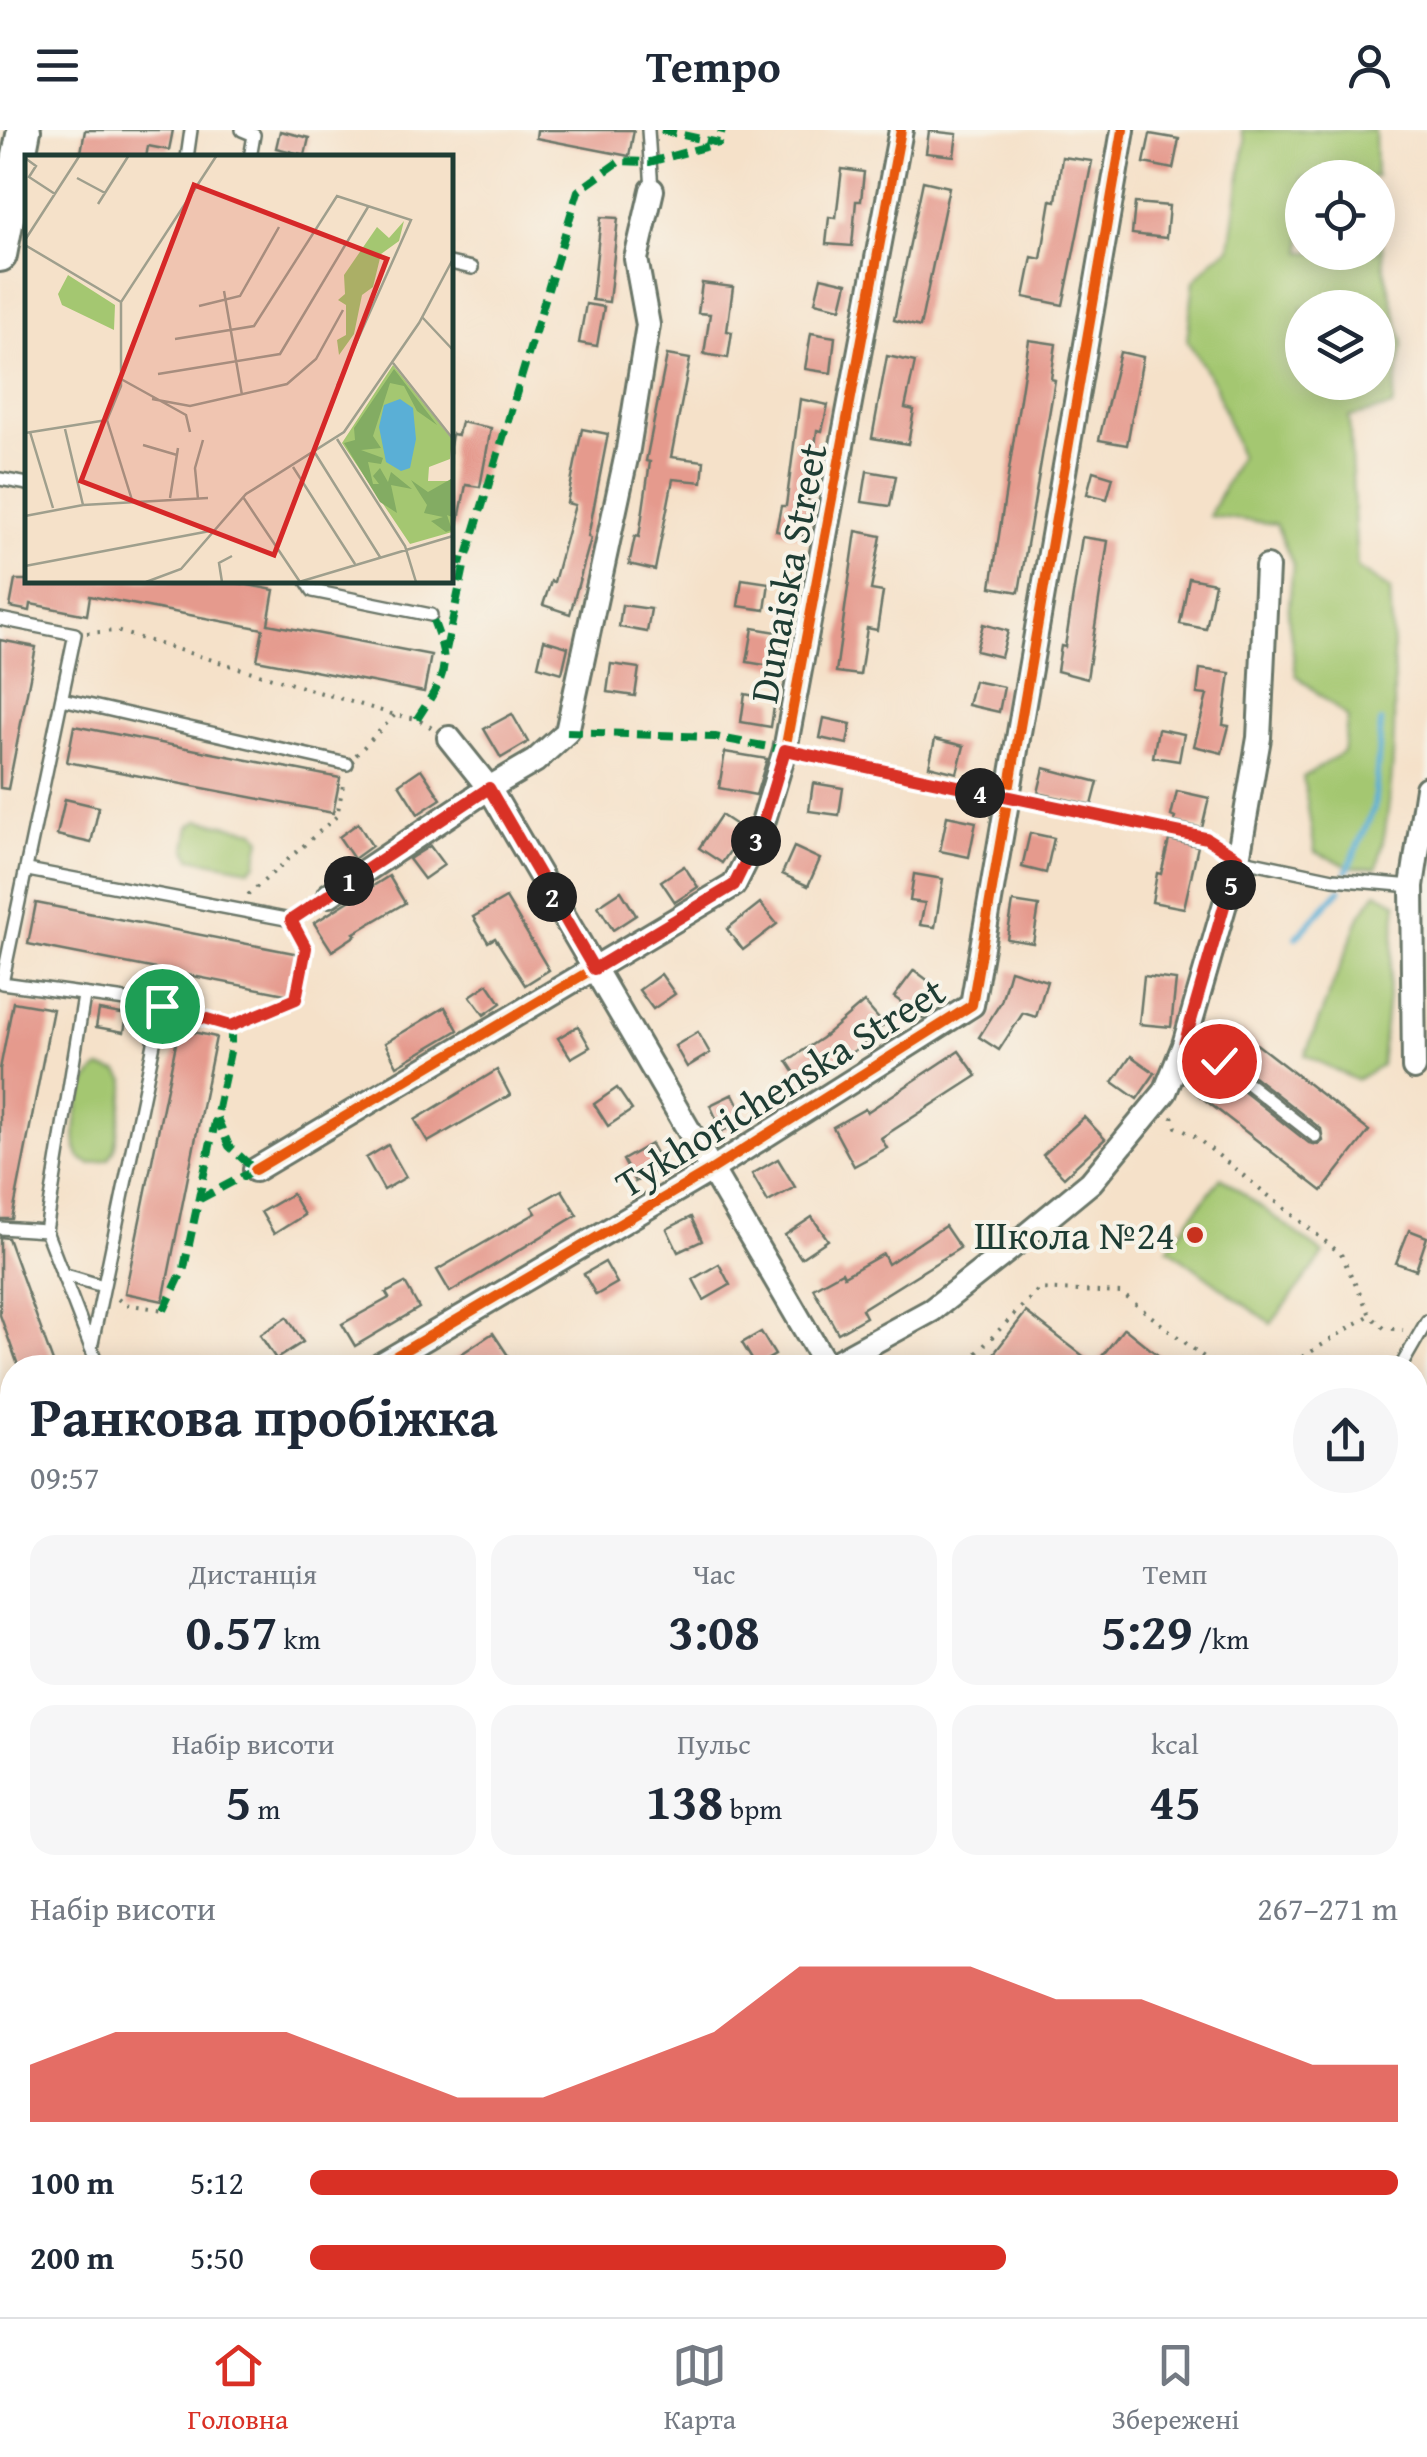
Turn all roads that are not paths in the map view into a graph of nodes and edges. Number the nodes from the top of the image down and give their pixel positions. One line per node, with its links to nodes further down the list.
1 (24, 130): 10 (street)
2 (191, 130): 7 (lane)
3 (242, 130): 8 (lane)
4 (648, 130): 9 (lane)
5 (901, 130): 21 (street, Dunaiska Street)
6 (1123, 130): 25 (street, Tykhorichenska Street)
7 (187, 155)
8 (251, 155)
9 (652, 190): 23 (street)
10 (0, 255)
11 (452, 263): 12 (lane)
12 (472, 268)
13 (0, 479): 14 (lane)
14 (25, 483)
15 (1267, 567): 26 (street)
16 (307, 582): 17 (lane)
17 (431, 615)
18 (0, 619): 19 (lane)
19 (62, 698): 22 (lane); 27 (lane)
20 (449, 738): 23 (street)
21 (785, 750): 25 (lane); 31 (street, Dunaiska Street)
22 (347, 764)
23 (489, 788): 29 (street); 31 (street)
24 (1427, 788): 28 (street)
25 (1009, 799): 26 (lane); 37 (street, Tykhorichenska Street)
26 (1238, 858): 28 (lane); 33 (street)
27 (28, 870): 30 (lane); 32 (lane)
28 (1412, 886): 34 (street)
29 (329, 894)
30 (291, 920)
31 (594, 969): 36 (street, Dunaiska Street); 37 (street)
32 (84, 996): 39 (lane); 41 (lane)
33 (1184, 1045): 35 (lane); 47 (street)
34 (1414, 1068)
35 (1315, 1136)
36 (255, 1170)
37 (711, 1170): 45 (street, Tykhorichenska Street); 46 (street)
38 (0, 1228): 39 (lane)
39 (46, 1231): 40 (lane)
40 (62, 1274): 41 (lane); 43 (lane)
41 (103, 1286): 43 (lane)
42 (1427, 1321): 48 (lane)
43 (91, 1348): 44 (lane)
44 (94, 1355)
45 (396, 1355)
46 (819, 1355)
47 (848, 1355)
48 (1407, 1355)

